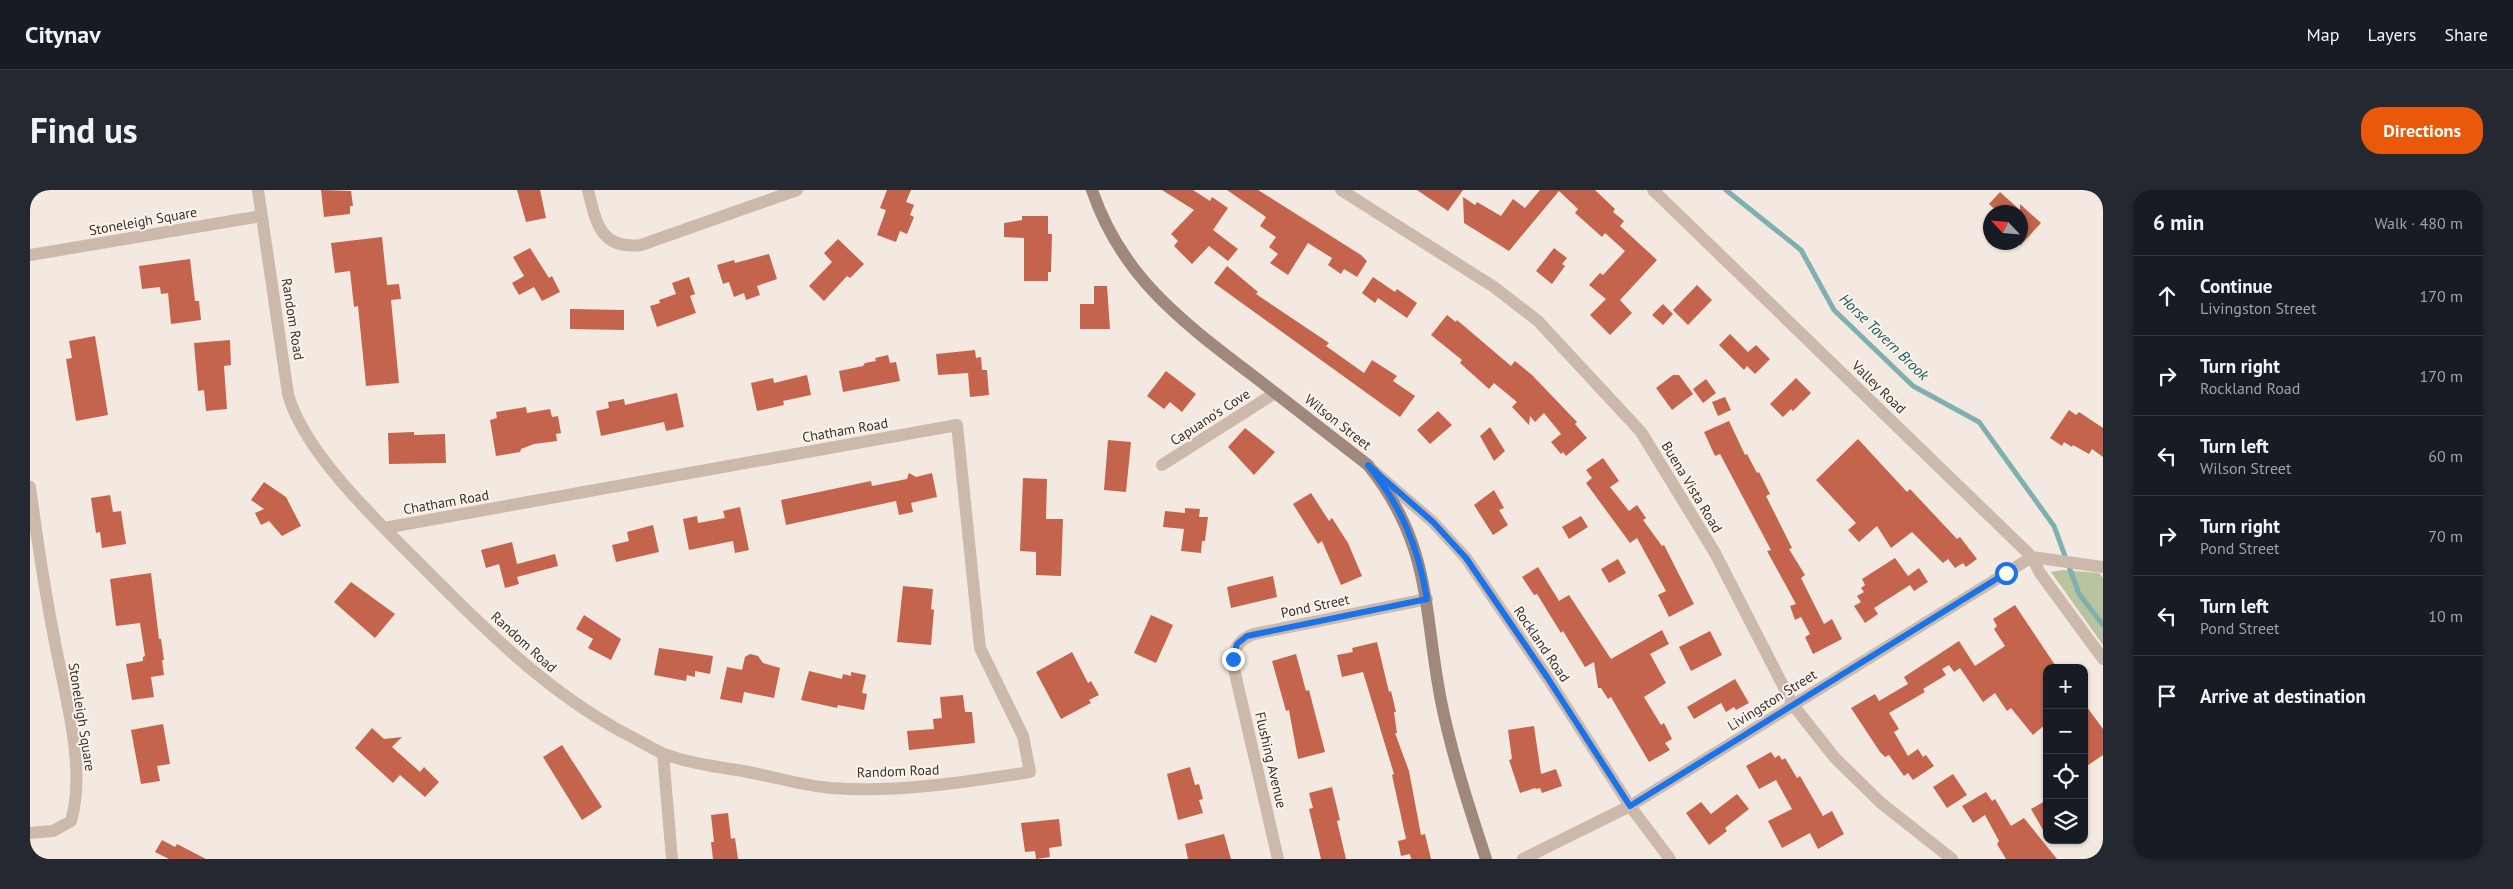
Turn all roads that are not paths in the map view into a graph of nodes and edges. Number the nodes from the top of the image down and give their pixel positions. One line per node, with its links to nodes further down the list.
1 (258, 190): 7 (street, Random Road)
2 (588, 190): 3 (street)
3 (796, 190)
4 (1092, 190): 9 (main road, Wilson Street)
5 (1341, 190): 20 (street, Buena Vista Road)
6 (1653, 190): 14 (street, Valley Road)
7 (261, 216): 8 (street, Stoneleigh Square); 13 (street, Random Road)
8 (30, 256)
9 (1275, 393): 10 (street, Capuano's Cove); 11 (main road, Wilson Street)
10 (1162, 465)
11 (1368, 465): 17 (main road, Wilson Street); 23 (street, Rockland Road)
12 (30, 487): 16 (street, Stoneleigh Square)
13 (384, 528): 21 (street, Random Road); 22 (street, Chatham Road)
14 (2032, 557): 15 (street); 18 (street, Valley Road); 20 (street, Livingston Street)
15 (2103, 567)
16 (36, 576): 24 (street, Stoneleigh Square)
17 (1427, 599): 19 (street, Pond Street); 27 (main road, Wilson Street)
18 (2103, 659)
19 (1234, 669): 26 (street, Flushing Avenue)
20 (1794, 705): 23 (street, Livingston Street); 30 (street, Buena Vista Road)
21 (663, 754): 22 (street, Random Road); 25 (street)
22 (1030, 772)
23 (1630, 806): 28 (street, Livingston Street); 29 (street, Rockland Road)
24 (30, 833)
25 (672, 859)
26 (1278, 859)
27 (1486, 859)
28 (1523, 859)
29 (1670, 859)
30 (1952, 859)

